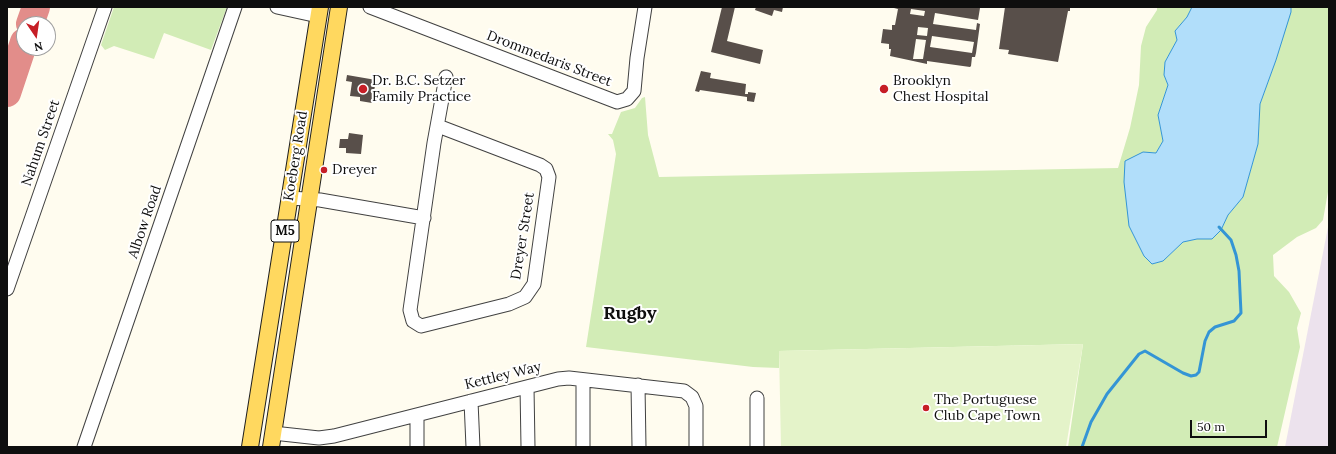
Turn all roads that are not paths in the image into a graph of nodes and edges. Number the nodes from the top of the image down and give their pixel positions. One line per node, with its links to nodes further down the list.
1 (105, 7): 13 (street, Nahum Street)
2 (235, 7): 22 (street, Albow Road)
3 (277, 7): 7 (street)
4 (370, 7): 5 (street, Drommedaris Street)
5 (645, 7)
6 (342, 10): 11 (main road, Koeberg Road / M5)
7 (319, 11): 10 (main road, Koeberg Road / M5)
8 (446, 77): 9 (street, Dreyer Street)
9 (438, 126): 12 (street, Dreyer Street); 12 (street, Dreyer Street)
10 (290, 198): 11 (street); 23 (main road, Koeberg Road / M5)
11 (309, 200): 12 (street); 20 (main road, Koeberg Road / M5)
12 (424, 218)
13 (7, 289)
14 (583, 380): 15 (street, Kettley Way); 16 (street, Kettley Way); 27 (street)
15 (638, 385): 28 (street); 29 (street, Kettley Way)
16 (527, 387): 18 (street, Kettley Way); 26 (street)
17 (757, 398): 30 (street)
18 (472, 401): 19 (street, Kettley Way); 25 (street)
19 (417, 415): 21 (street, Kettley Way); 24 (street)
20 (272, 440): 21 (street, Kettley Way)
21 (334, 441)
22 (84, 447)
23 (250, 447)
24 (417, 447)
25 (473, 447)
26 (528, 447)
27 (583, 447)
28 (639, 447)
29 (696, 447)
30 (757, 447)

